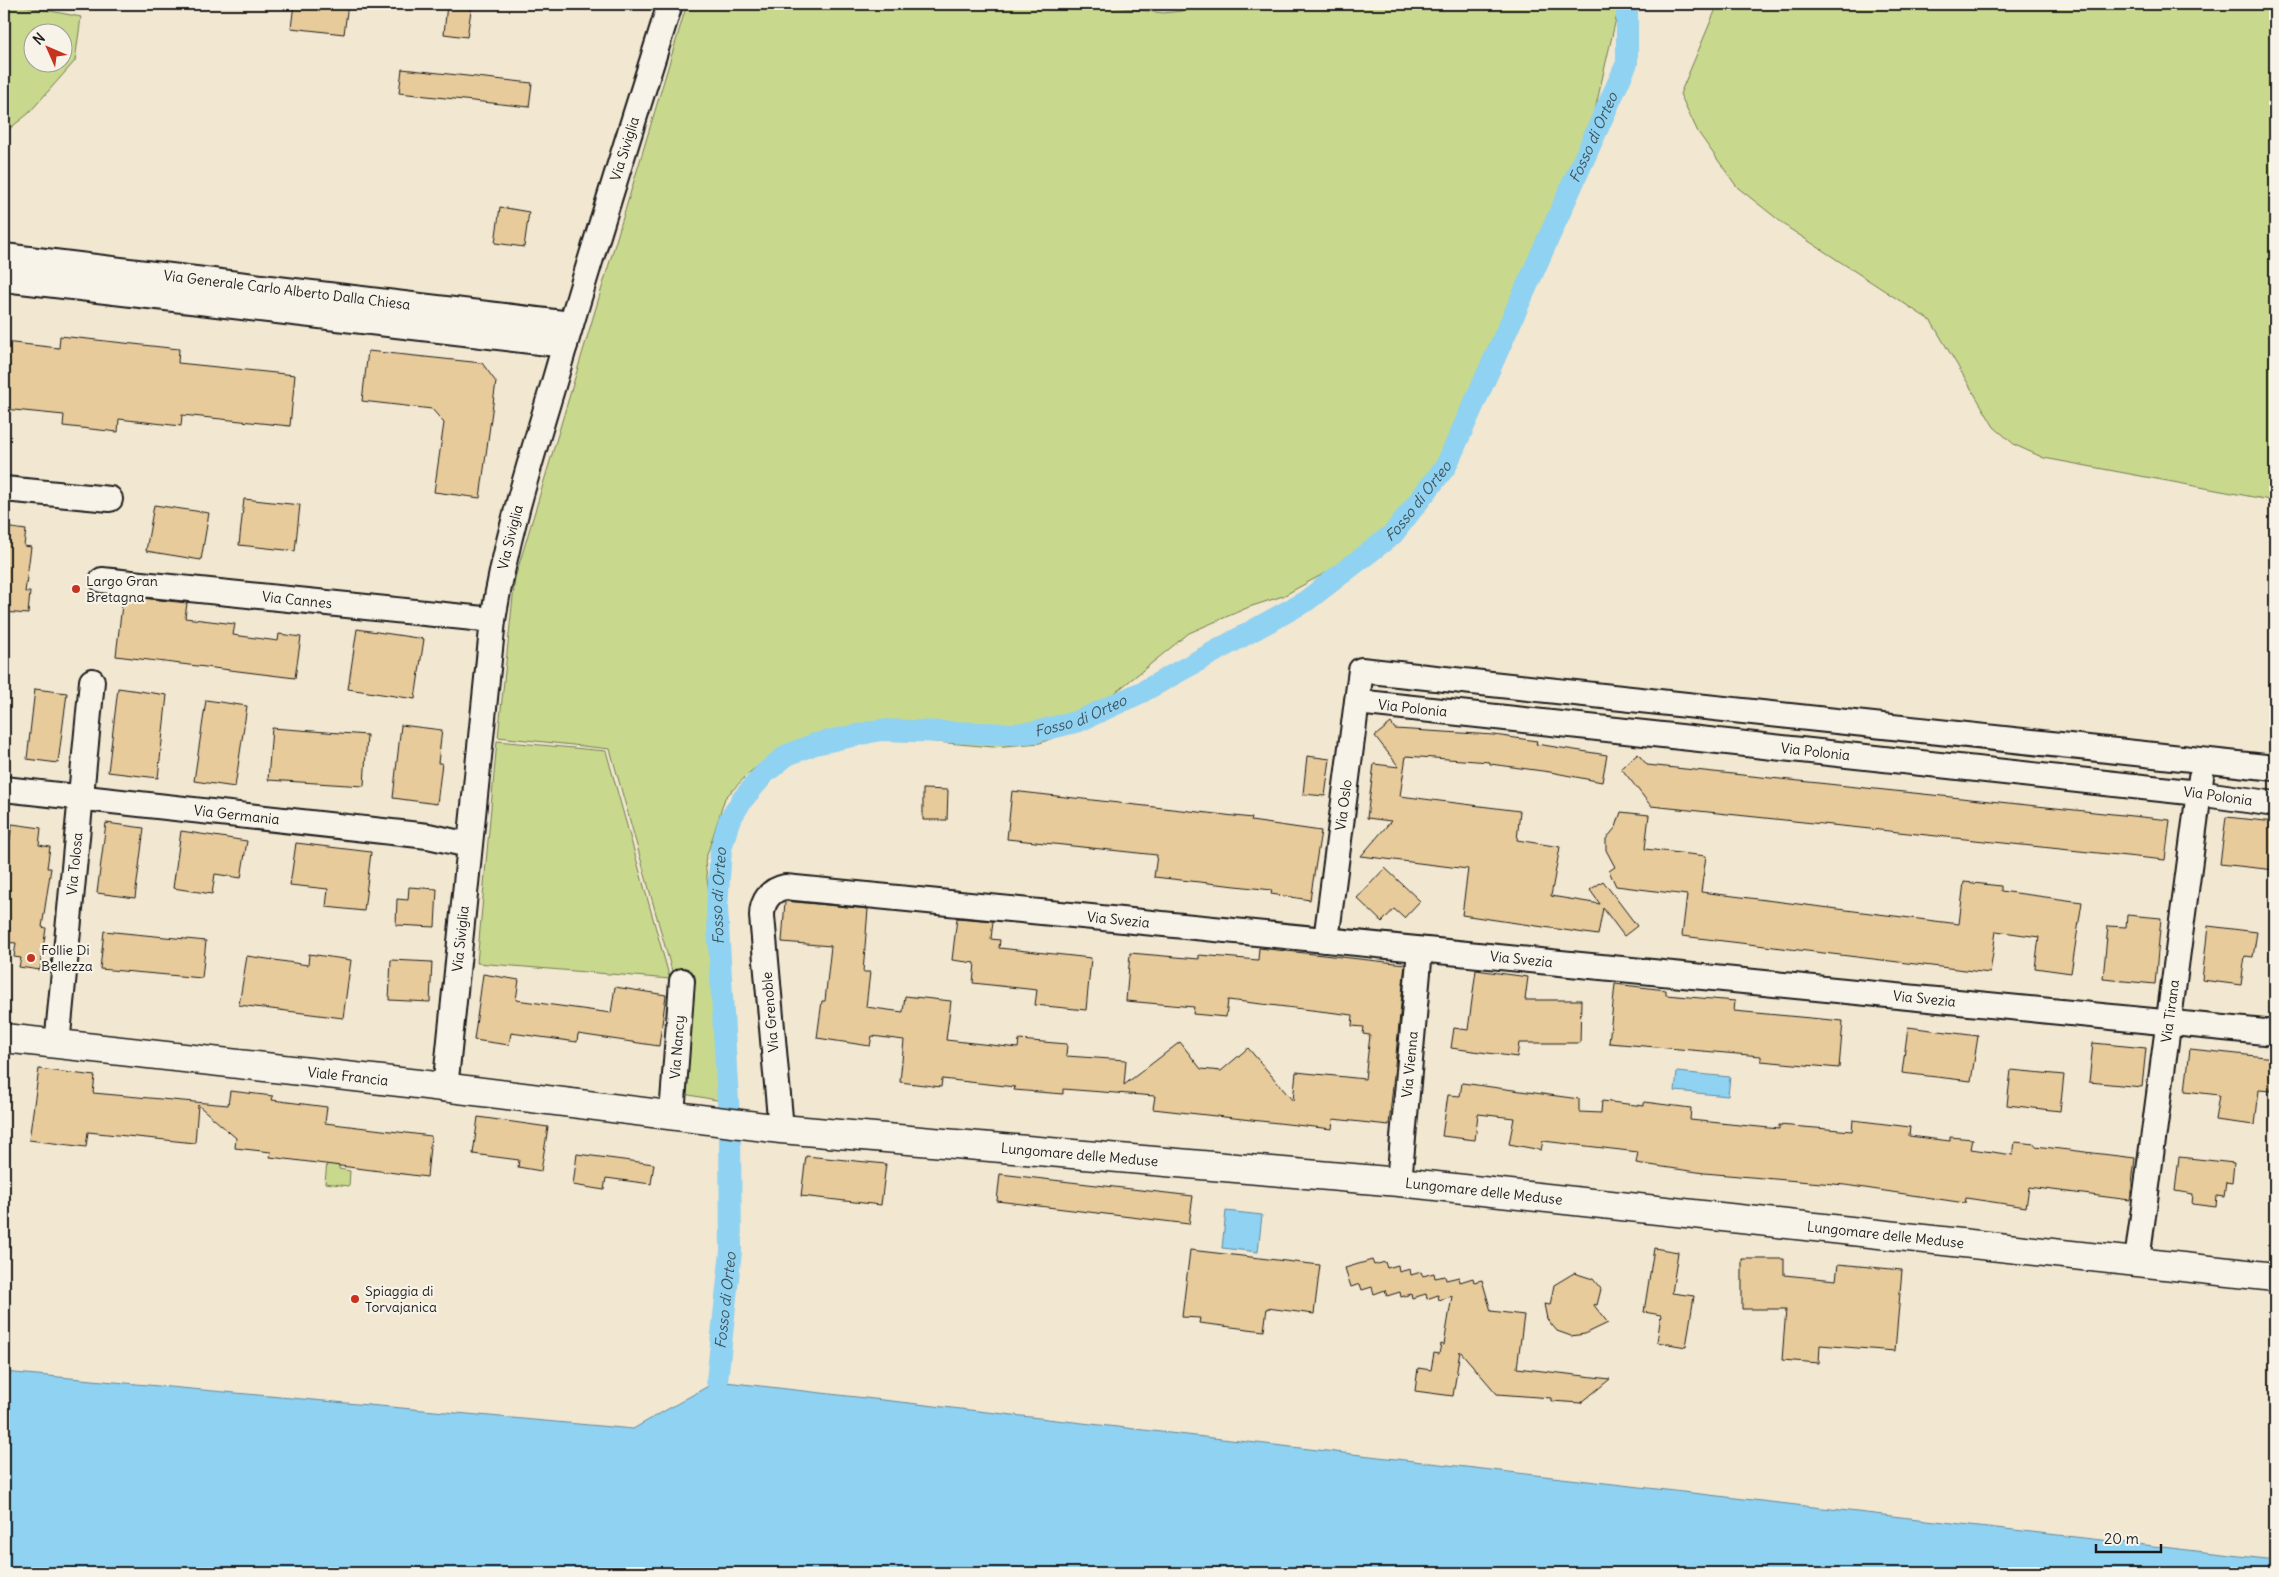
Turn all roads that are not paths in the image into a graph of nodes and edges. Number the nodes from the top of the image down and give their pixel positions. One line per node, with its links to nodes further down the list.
1 (670, 4): 4 (street, Via Siviglia)
2 (4, 256): 4 (street, Via Generale Carlo Alberto Dalla Chiesa)
3 (4, 279): 4 (street, Via Generale Carlo Alberto Dalla Chiesa)
4 (568, 335): 8 (street, Via Siviglia)
5 (4, 489): 6 (street)
6 (110, 498)
7 (102, 580): 8 (street, Via Cannes)
8 (493, 620): 17 (street, Via Siviglia)
9 (92, 681): 15 (street, Via Tolosa)
10 (1357, 702): 11 (street, Via Oslo); 14 (street, Via Polonia); 19 (street, Via Oslo)
11 (2204, 760): 12 (street); 14 (street, Via Tirana)
12 (2275, 768)
13 (4, 790): 15 (street, Via Germania)
14 (2198, 793): 16 (street, Via Polonia); 22 (street, Via Tirana)
15 (81, 797): 17 (street, Via Germania); 25 (street, Via Tolosa)
16 (2275, 804)
17 (469, 845): 26 (street, Via Siviglia)
18 (769, 896): 19 (street, Via Svezia); 28 (street, Via Grenoble)
19 (1326, 940): 20 (street, Via Svezia)
20 (1420, 950): 22 (street, Via Svezia); 29 (street, Via Vienna)
21 (682, 981): 27 (street, Via Nancy)
22 (2169, 1022): 23 (street, Via Svezia); 30 (street, Via Tirana)
23 (2275, 1033)
24 (4, 1038): 25 (main road, Viale Francia)
25 (56, 1045): 26 (main road, Viale Francia)
26 (445, 1089): 27 (main road, Viale Francia)
27 (682, 1116): 28 (main road, Lungomare delle Meduse)
28 (775, 1129): 29 (main road, Lungomare delle Meduse)
29 (1399, 1182): 30 (main road, Lungomare delle Meduse)
30 (2137, 1261): 31 (main road, Lungomare delle Meduse)
31 (2275, 1277)

